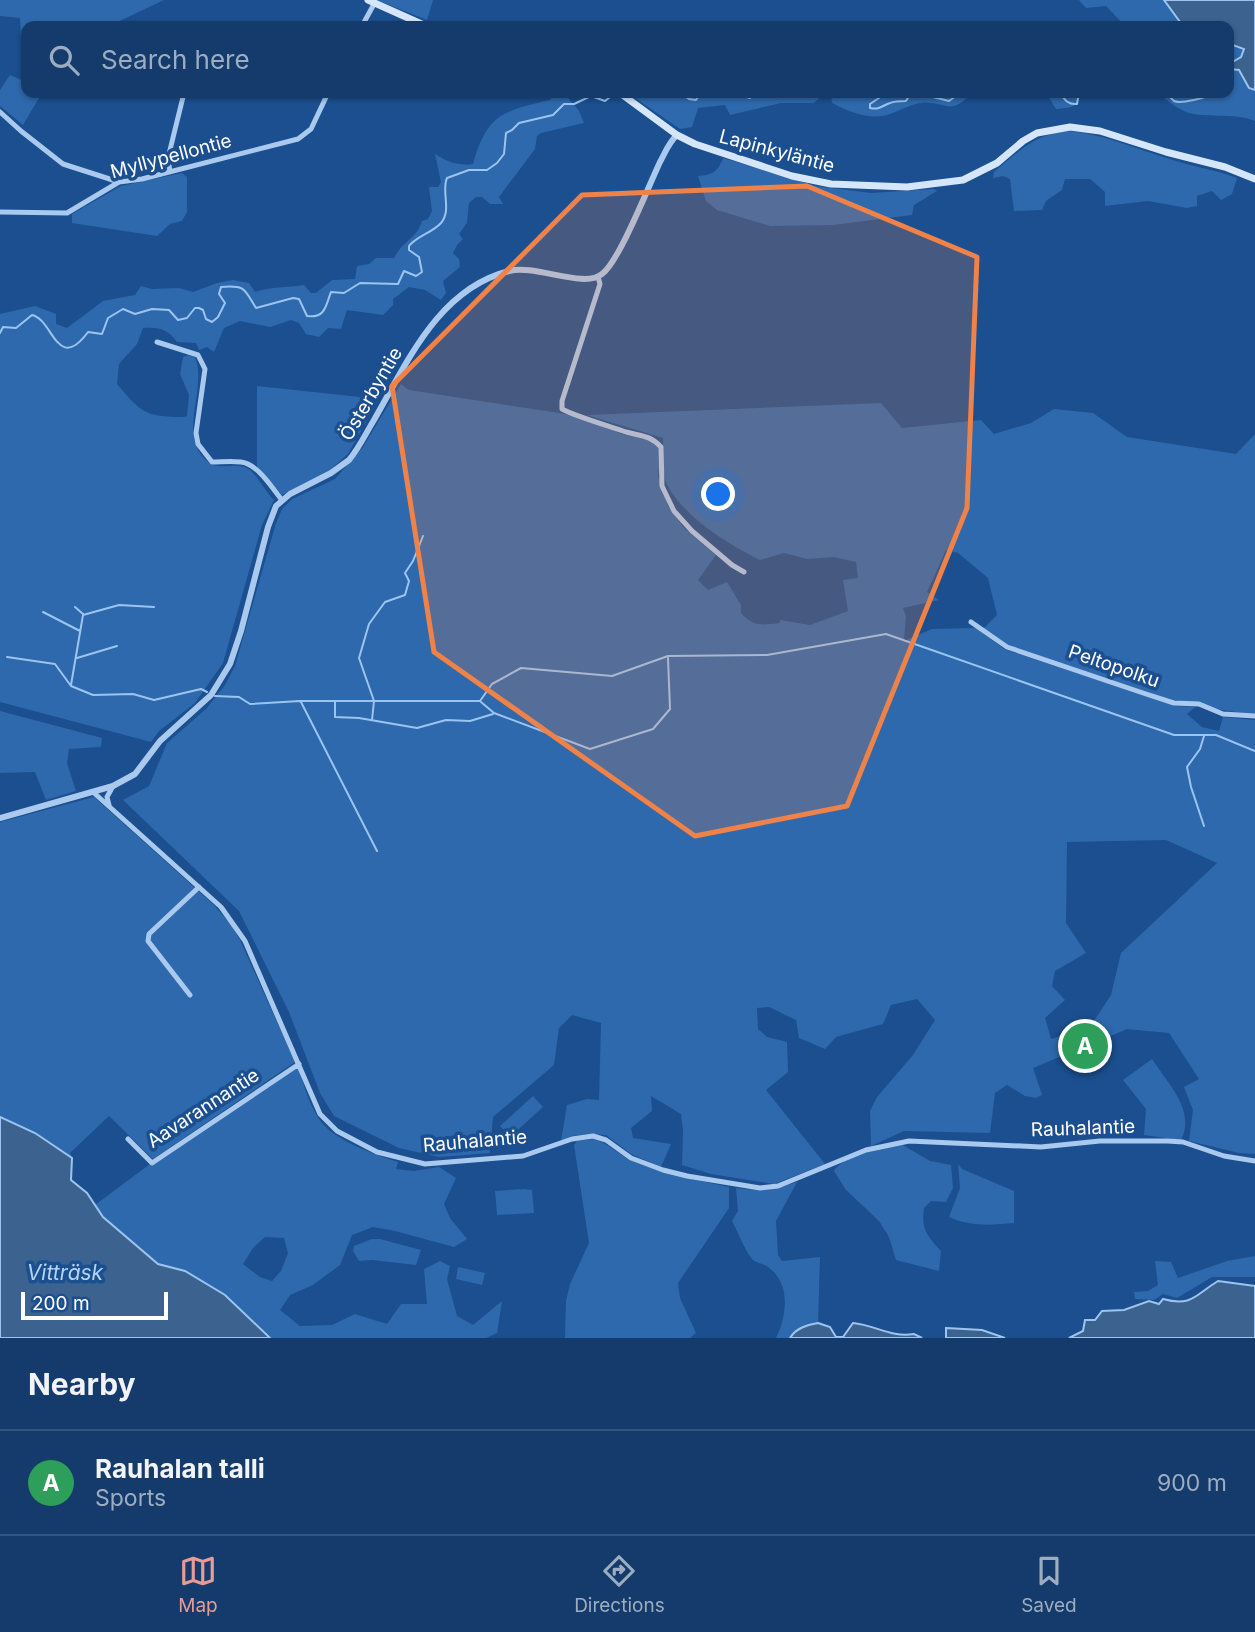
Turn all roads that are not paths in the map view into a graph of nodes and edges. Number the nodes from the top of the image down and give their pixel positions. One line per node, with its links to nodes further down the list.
1 (371, 2): 2 (street); 3 (main road)
2 (364, 21)
3 (415, 21)
4 (183, 98): 9 (street)
5 (326, 98): 9 (street, Myllypellontie)
6 (627, 98): 8 (main road, Lapinkyläntie)
7 (0, 112): 11 (street)
8 (677, 135): 10 (main road, Lapinkyläntie); 13 (street)
9 (170, 172): 11 (street, Myllypellontie)
10 (1255, 179)
11 (119, 182): 12 (street, Myllypellontie)
12 (0, 212)
13 (598, 277): 15 (street, Österbyntie); 16 (street)
14 (157, 342): 15 (street)
15 (282, 500): 19 (street)
16 (744, 572)
17 (971, 622): 18 (street, Peltopolku)
18 (1255, 716)
19 (113, 786): 20 (street); 21 (street)
20 (93, 792): 21 (street, Rauhalantie); 22 (street)
21 (109, 805): 23 (street, Rauhalantie)
22 (0, 818)
23 (200, 887): 24 (street); 25 (street, Rauhalantie)
24 (190, 995)
25 (299, 1064): 26 (street, Aavarannantie); 27 (street, Rauhalantie)
26 (128, 1139)
27 (1255, 1161)

